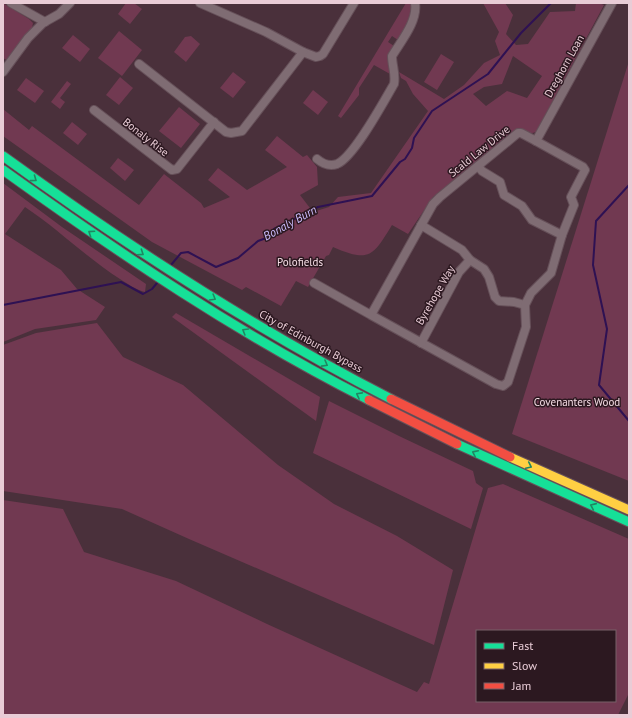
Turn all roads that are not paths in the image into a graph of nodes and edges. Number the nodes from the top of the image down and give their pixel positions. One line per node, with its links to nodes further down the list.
1 (11, 3): 7 (street)
2 (70, 3): 7 (street)
3 (200, 3): 8 (street)
4 (354, 3): 8 (street)
5 (415, 3): 15 (street)
6 (612, 3): 13 (street, Dreghorn Loan)
7 (45, 22): 10 (street)
8 (303, 52): 12 (street)
9 (139, 64): 12 (street)
10 (4, 68)
11 (94, 110): 12 (street, Bonaly Rise)
12 (214, 122)
13 (536, 141): 16 (street, Scald Law Drive); 19 (street, Scald Law Drive)
14 (3, 156): 25 (highway, City of Edinburgh Bypass, one-way to 25)
15 (317, 159)
16 (478, 166): 18 (street, Scald Law Drive); 19 (street)
17 (3, 170): 26 (highway, one-way to 17)
18 (421, 225): 20 (street); 23 (street, Scald Law Drive)
19 (562, 235): 22 (street, Scald Law Drive)
20 (470, 260): 22 (street); 24 (street, Byrehope Way)
21 (314, 283): 23 (street)
22 (525, 305): 24 (street)
23 (371, 315): 24 (street)
24 (421, 343)
25 (629, 510)
26 (629, 522)

